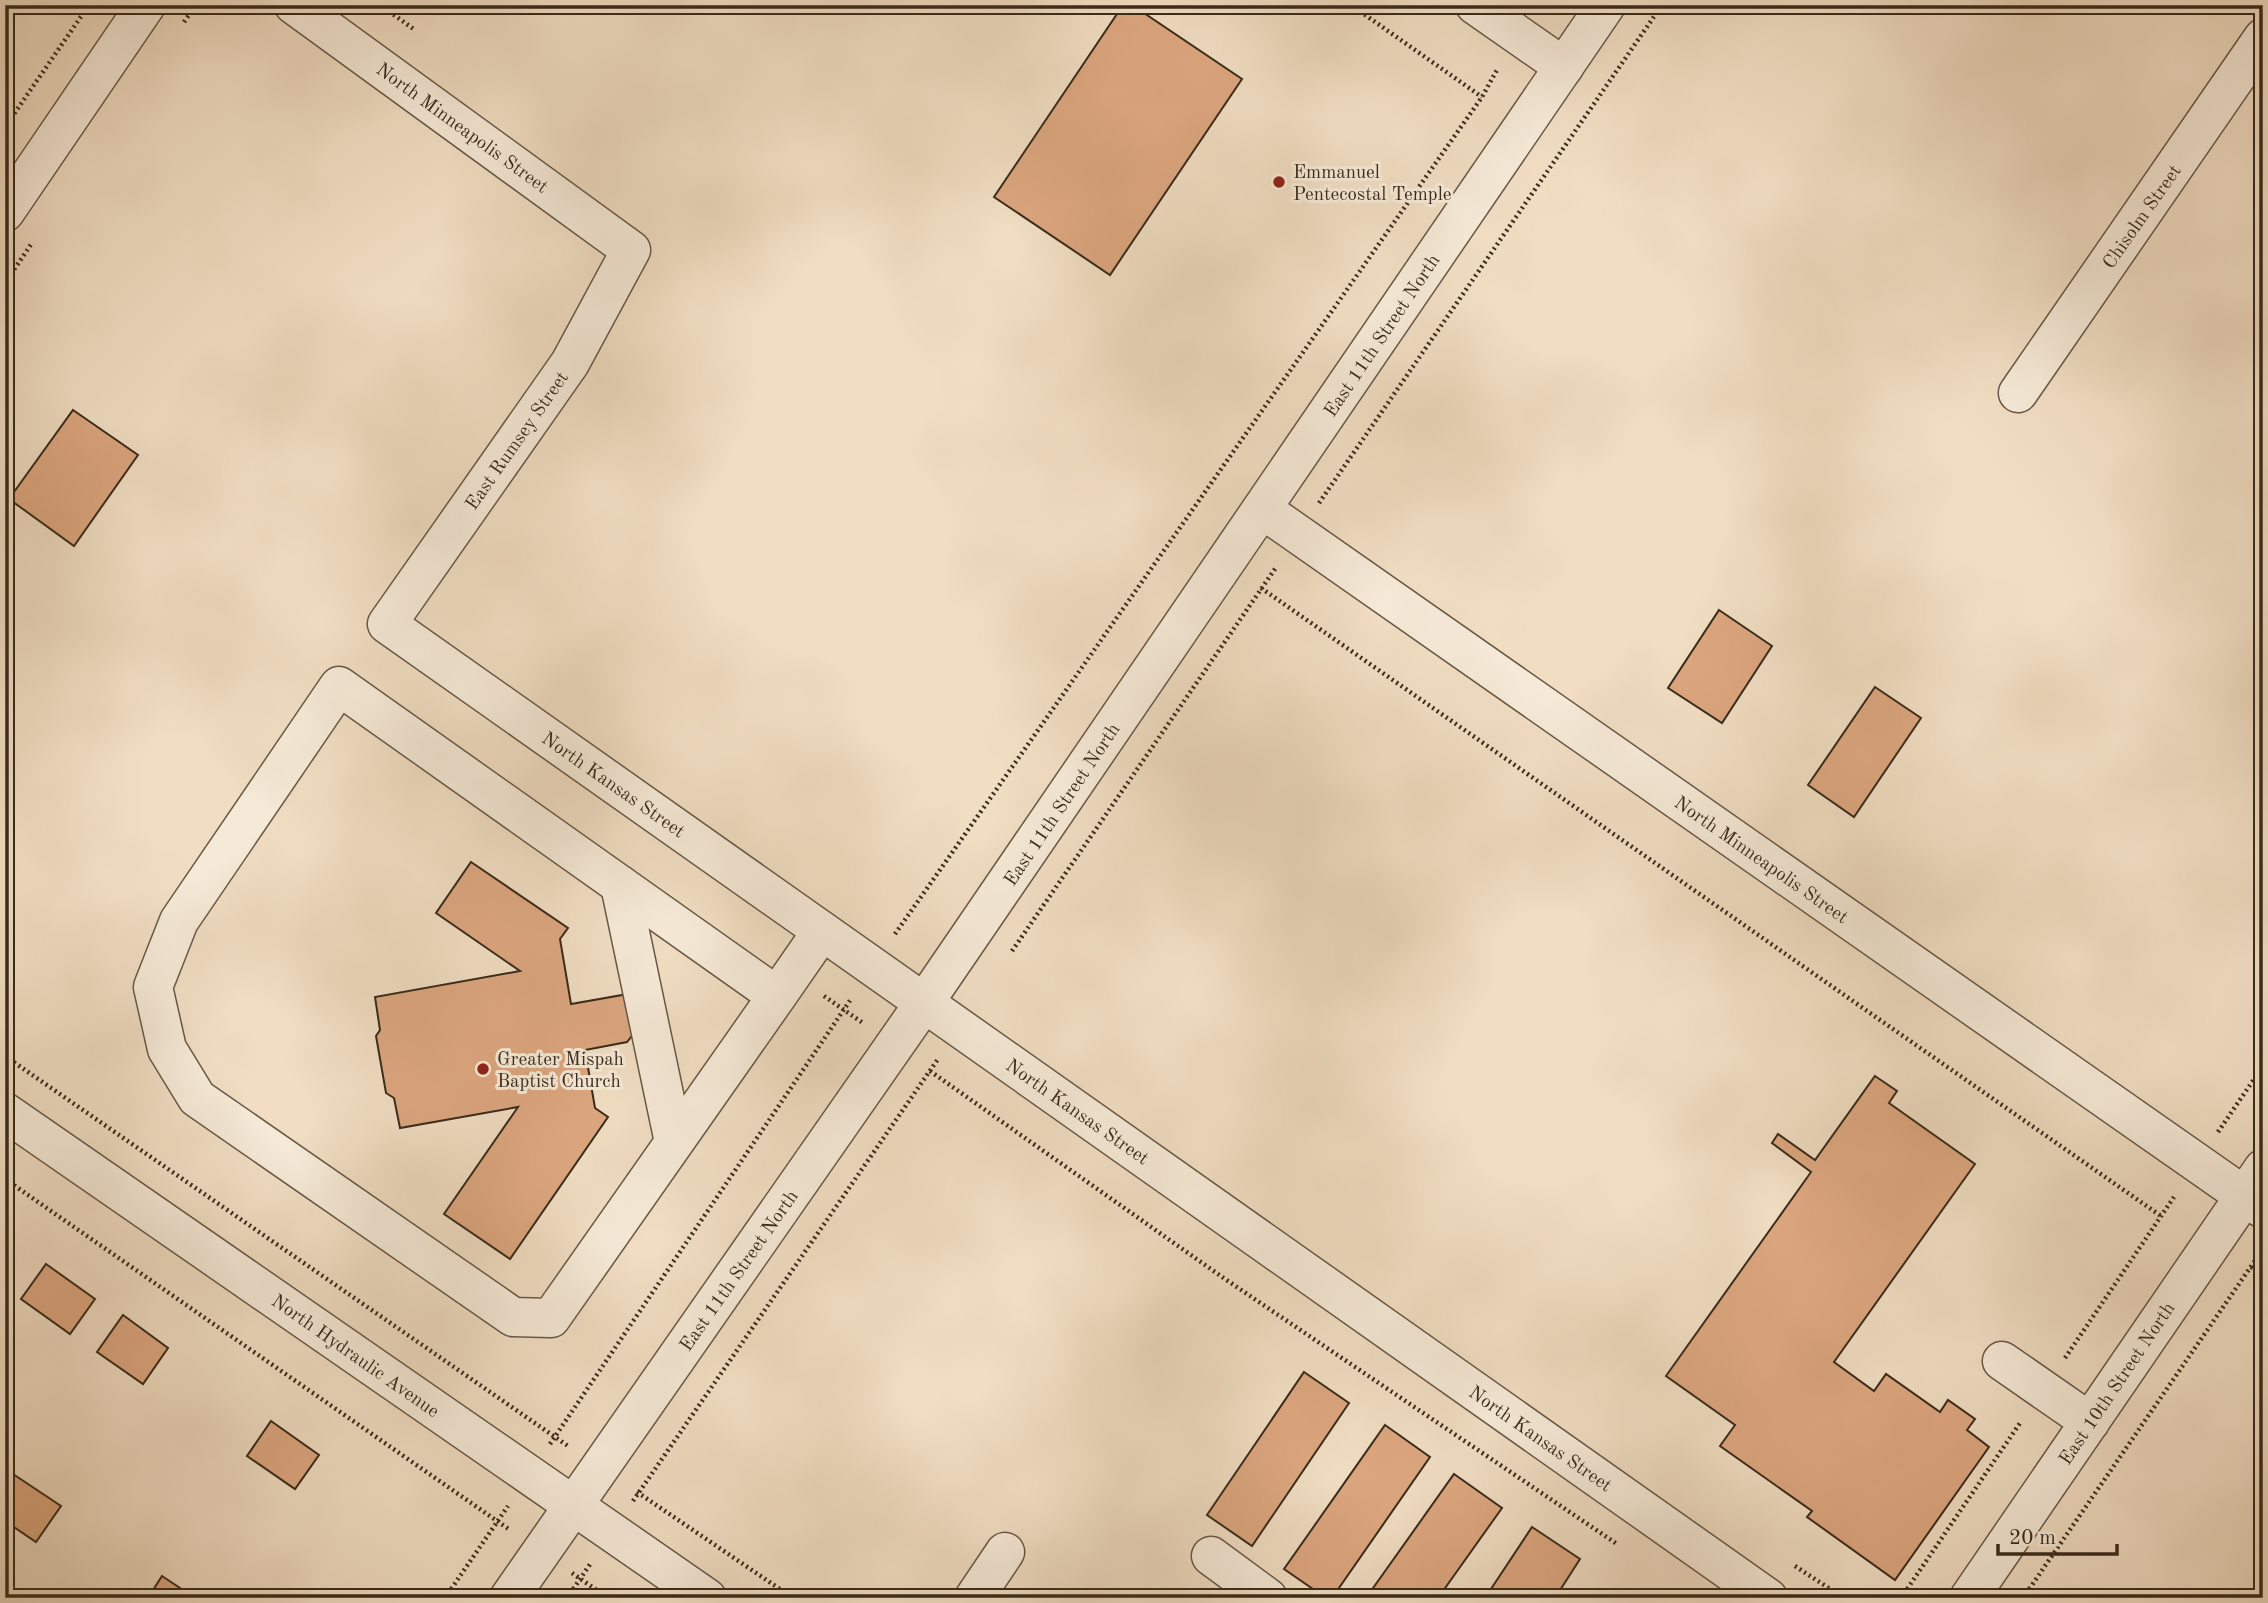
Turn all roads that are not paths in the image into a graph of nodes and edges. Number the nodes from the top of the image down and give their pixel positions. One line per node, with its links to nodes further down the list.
1 (146, 5): 7 (street)
2 (294, 5): 8 (street, North Minneapolis Street)
3 (1475, 5): 6 (street)
4 (1606, 5): 6 (street, East 11th Street North)
5 (2263, 38): 9 (street, Chisolm Street)
6 (1563, 67): 10 (street, East 11th Street North)
7 (5, 212)
8 (631, 250): 11 (street, East Rumsey Street)
9 (2018, 393)
10 (1262, 509): 15 (street, East 11th Street North); 18 (street, North Minneapolis Street)
11 (387, 624): 13 (street, North Kansas Street)
12 (620, 885): 14 (street); 17 (street); 17 (street)
13 (822, 931): 14 (street); 15 (street, North Kansas Street)
14 (785, 985): 17 (street)
15 (925, 1003): 21 (street, East 11th Street North); 28 (street, North Kansas Street)
16 (5, 1112): 21 (street, North Hydraulic Avenue)
17 (674, 1142)
18 (2257, 1191): 20 (street, East 10th Street North)
19 (2002, 1360): 20 (street)
20 (2090, 1422): 29 (street, East 10th Street North)
21 (573, 1505): 24 (street, East 11th Street North); 25 (street, North Hydraulic Avenue)
22 (1005, 1552): 26 (street)
23 (1211, 1556): 27 (street)
24 (509, 1598)
25 (707, 1598)
26 (974, 1598)
27 (1268, 1598)
28 (1768, 1598)
29 (1969, 1598)

